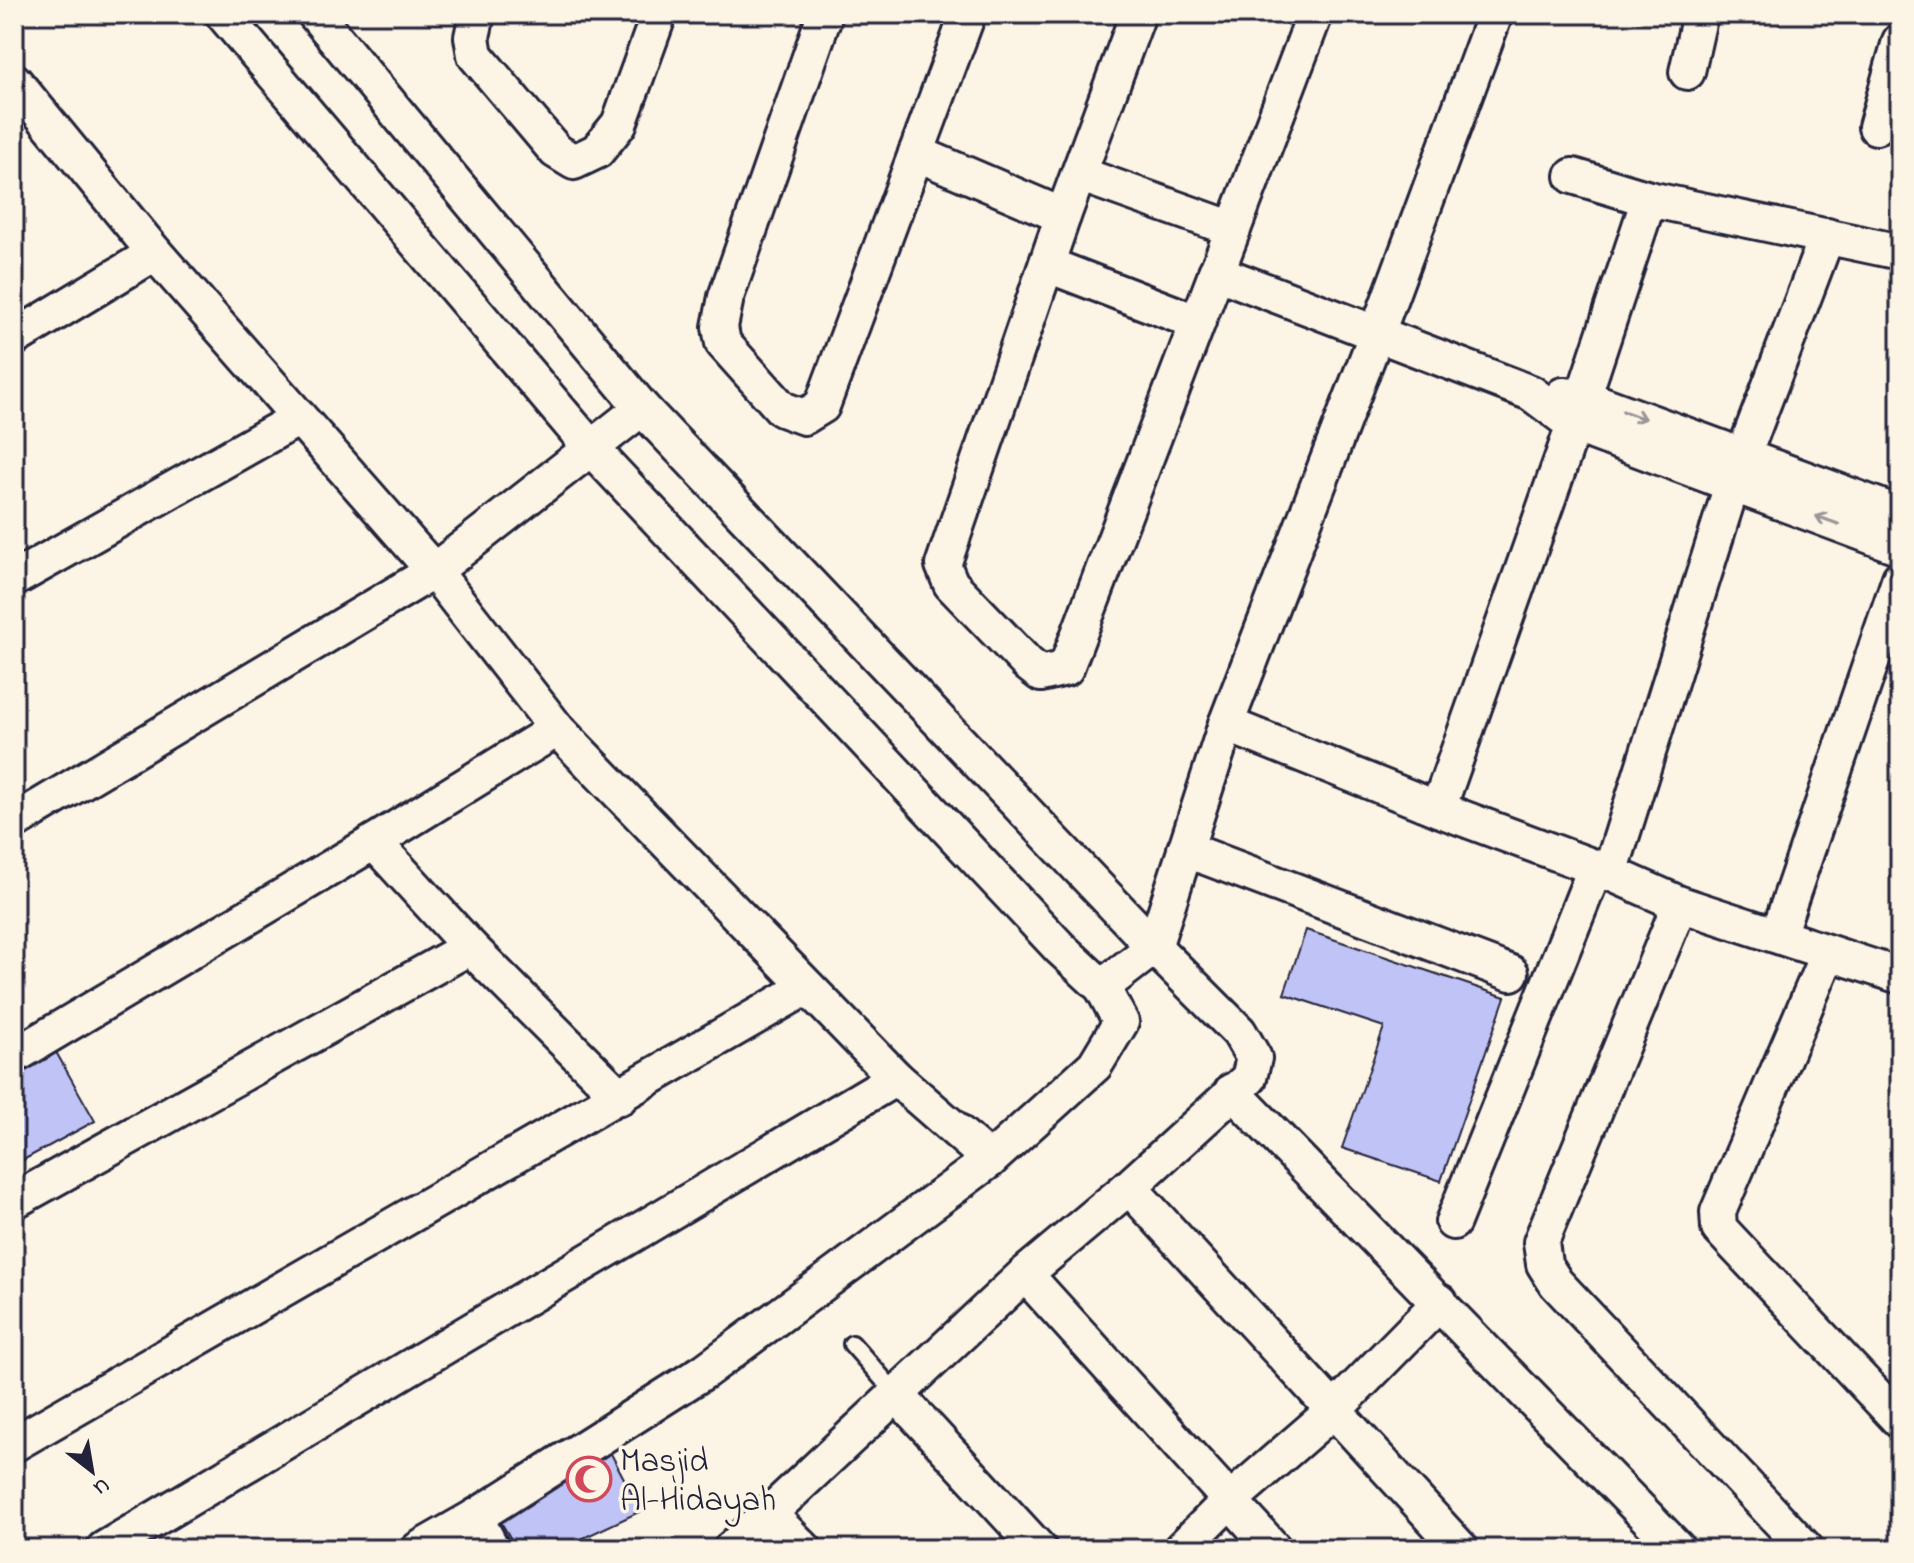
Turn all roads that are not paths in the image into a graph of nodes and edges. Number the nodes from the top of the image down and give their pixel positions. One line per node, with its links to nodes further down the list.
1 (223, 14): 32 (street)
2 (315, 14): 29 (street)
3 (477, 14): 4 (street)
4 (659, 14)
5 (825, 14): 15 (street)
6 (968, 14): 15 (street)
7 (1138, 14): 16 (street)
8 (1315, 14): 20 (street)
9 (1495, 14): 27 (street)
10 (1700, 14): 12 (street)
11 (1900, 41): 14 (street)
12 (1687, 72)
13 (14, 81): 23 (street)
14 (1876, 127)
15 (916, 153): 19 (street)
16 (1079, 174): 19 (street); 20 (street)
17 (1573, 176): 18 (street)
18 (1649, 199): 21 (street); 30 (street)
19 (1063, 216): 24 (street)
20 (1233, 229): 25 (street)
21 (1827, 236): 22 (street); 33 (street)
22 (1900, 252)
23 (155, 253): 28 (street); 31 (street)
24 (1048, 265): 26 (street); 26 (street)
25 (1216, 272): 26 (street); 27 (street)
26 (1196, 322)
27 (1377, 333): 30 (street); 39 (street)
28 (14, 338)
29 (642, 408): 32 (street); 49 (street)
30 (1579, 411): 33 (street); 41 (street)
31 (299, 418): 36 (street); 38 (street)
32 (591, 448): 36 (street); 54 (street)
33 (1737, 470): 34 (street); 35 (street, one-way to 33); 45 (street)
34 (1900, 514)
35 (1900, 547)
36 (434, 571): 40 (street); 42 (street)
37 (1900, 578): 47 (street)
38 (14, 579)
39 (1226, 724): 41 (street); 44 (street)
40 (557, 729): 43 (street); 53 (street)
41 (1438, 809): 45 (street)
42 (14, 822)
43 (374, 842): 48 (street); 55 (street)
44 (1185, 849): 49 (street); 51 (street)
45 (1603, 871): 46 (street); 62 (street)
46 (1680, 904): 47 (street); 83 (street)
47 (1778, 935): 50 (street)
48 (470, 947): 58 (street); 61 (street)
49 (1154, 947): 54 (street); 57 (street)
50 (1828, 953): 52 (street); 68 (street)
51 (1511, 973)
52 (1900, 976)
53 (807, 987): 56 (street); 58 (street)
54 (1102, 987): 59 (street)
55 (14, 1056)
56 (896, 1078): 59 (street); 73 (street)
57 (1232, 1091): 60 (street); 64 (street)
58 (620, 1097): 69 (street)
59 (990, 1160): 72 (street)
60 (1129, 1187): 63 (street); 67 (street)
61 (14, 1201)
62 (1453, 1222)
63 (1025, 1274): 66 (street); 70 (street)
64 (1440, 1302): 67 (street); 82 (street)
65 (852, 1344): 66 (lane)
66 (898, 1396): 71 (street); 78 (street)
67 (1334, 1410): 70 (street); 81 (street)
68 (1900, 1421)
69 (14, 1444)
70 (1229, 1501): 79 (street); 80 (street)
71 (768, 1513): 76 (street); 77 (street)
72 (475, 1517): 74 (street); 75 (street)
73 (104, 1549)
74 (419, 1549)
75 (492, 1549)
76 (731, 1549)
77 (804, 1549)
78 (1039, 1549)
79 (1181, 1549)
80 (1274, 1549)
81 (1461, 1549)
82 (1678, 1549)
83 (1806, 1549)

